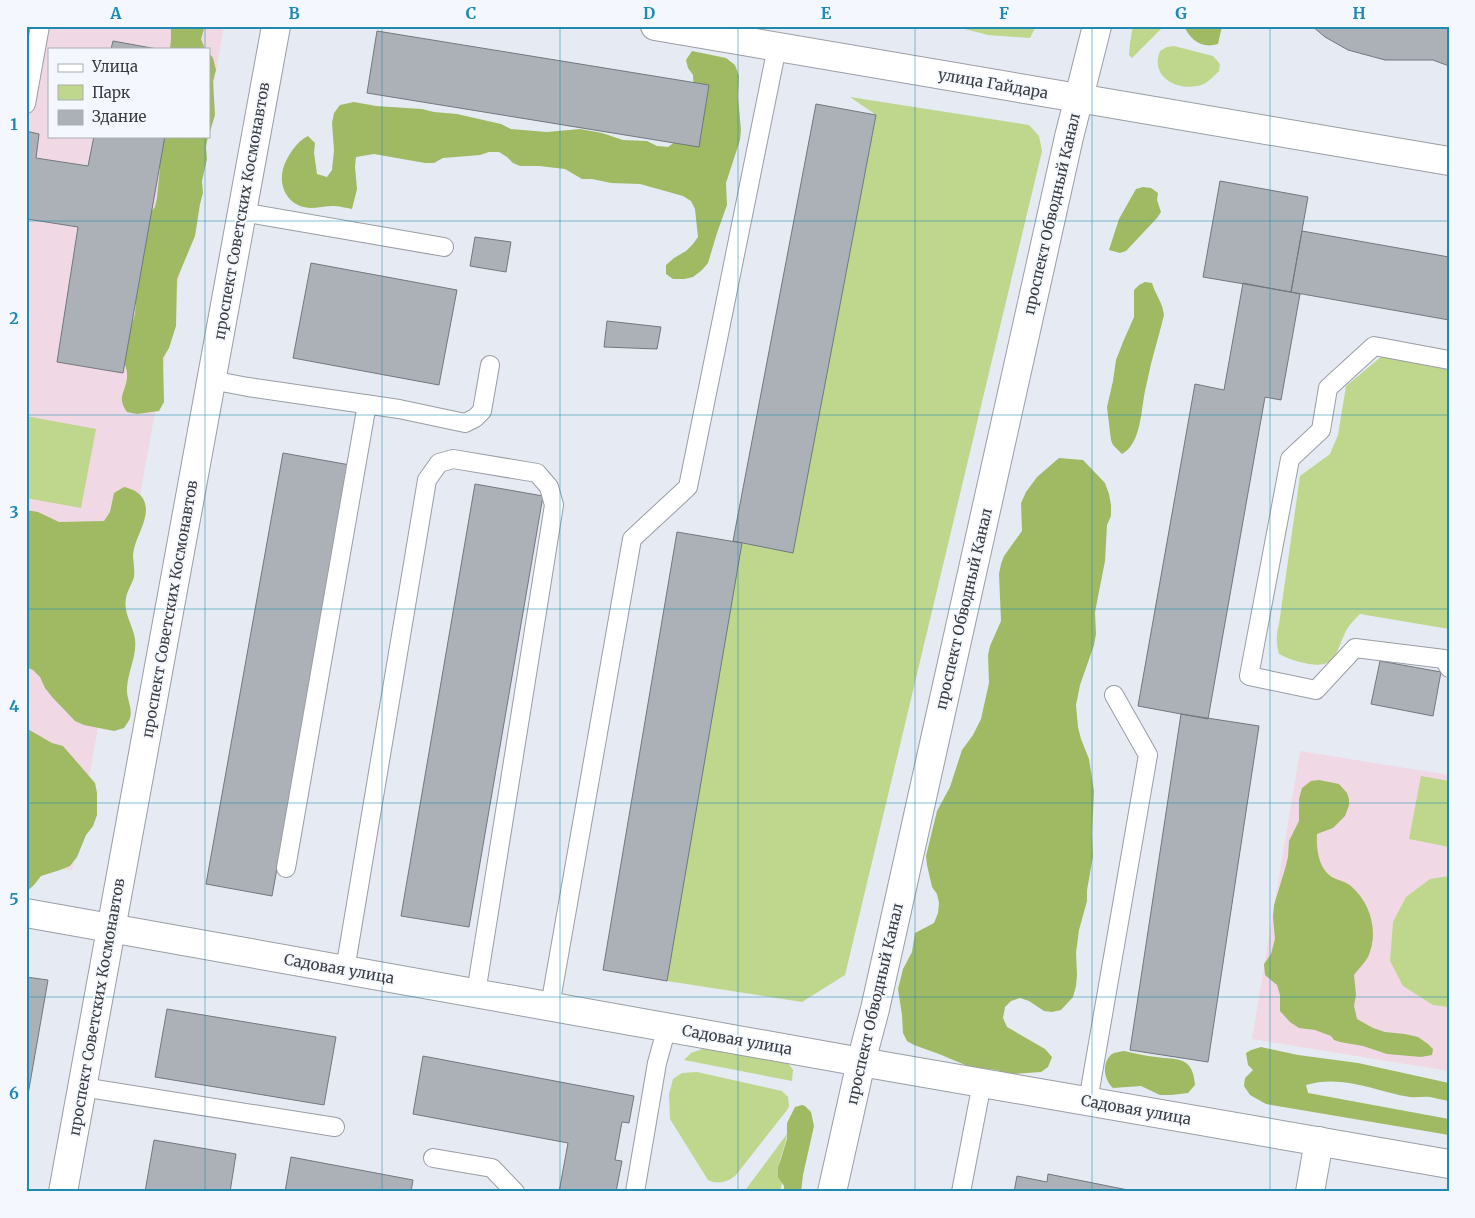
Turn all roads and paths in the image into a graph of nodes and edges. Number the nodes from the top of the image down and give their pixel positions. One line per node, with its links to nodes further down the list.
1 (40, 26): 7 (lane)
2 (276, 26): 9 (main road, проспект Советских Космонавтов)
3 (655, 26): 5 (main road, улица Гайдара)
4 (1097, 26): 6 (main road, проспект Обводный Канал)
5 (763, 39): 6 (main road, улица Гайдара); 22 (lane)
6 (1078, 98): 8 (main road, улица Гайдара); 24 (main road, проспект Обводный Канал)
7 (26, 104)
8 (1449, 162)
9 (242, 212): 10 (lane); 13 (main road, проспект Советских Космонавтов)
10 (444, 247)
11 (1449, 360): 15 (lane)
12 (490, 365): 14 (lane)
13 (212, 380): 14 (lane); 19 (main road, проспект Советских Космонавтов)
14 (367, 404): 17 (lane)
15 (1449, 668)
16 (1114, 695): 27 (lane)
17 (286, 868)
18 (26, 913): 19 (main road, Садовая улица)
19 (111, 929): 20 (main road, Садовая улица); 26 (main road, проспект Советских Космонавтов)
20 (345, 970): 21 (main road, Садовая улица); 21 (lane)
21 (476, 993): 22 (main road, Садовая улица)
22 (550, 1006): 23 (main road, Садовая улица)
23 (668, 1028): 24 (main road, Садовая улица); 34 (lane)
24 (861, 1062): 25 (main road, Садовая улица); 35 (main road, проспект Обводный Канал)
25 (982, 1083): 27 (main road, Садовая улица); 36 (lane)
26 (82, 1087): 28 (lane); 32 (main road, проспект Советских Космонавтов)
27 (1088, 1101): 29 (main road, Садовая улица)
28 (335, 1127)
29 (1319, 1141): 31 (main road, Садовая улица); 37 (main road)
30 (433, 1158): 33 (lane)
31 (1449, 1164)
32 (63, 1192)
33 (515, 1192)
34 (635, 1192)
35 (832, 1192)
36 (961, 1192)
37 (1310, 1192)

